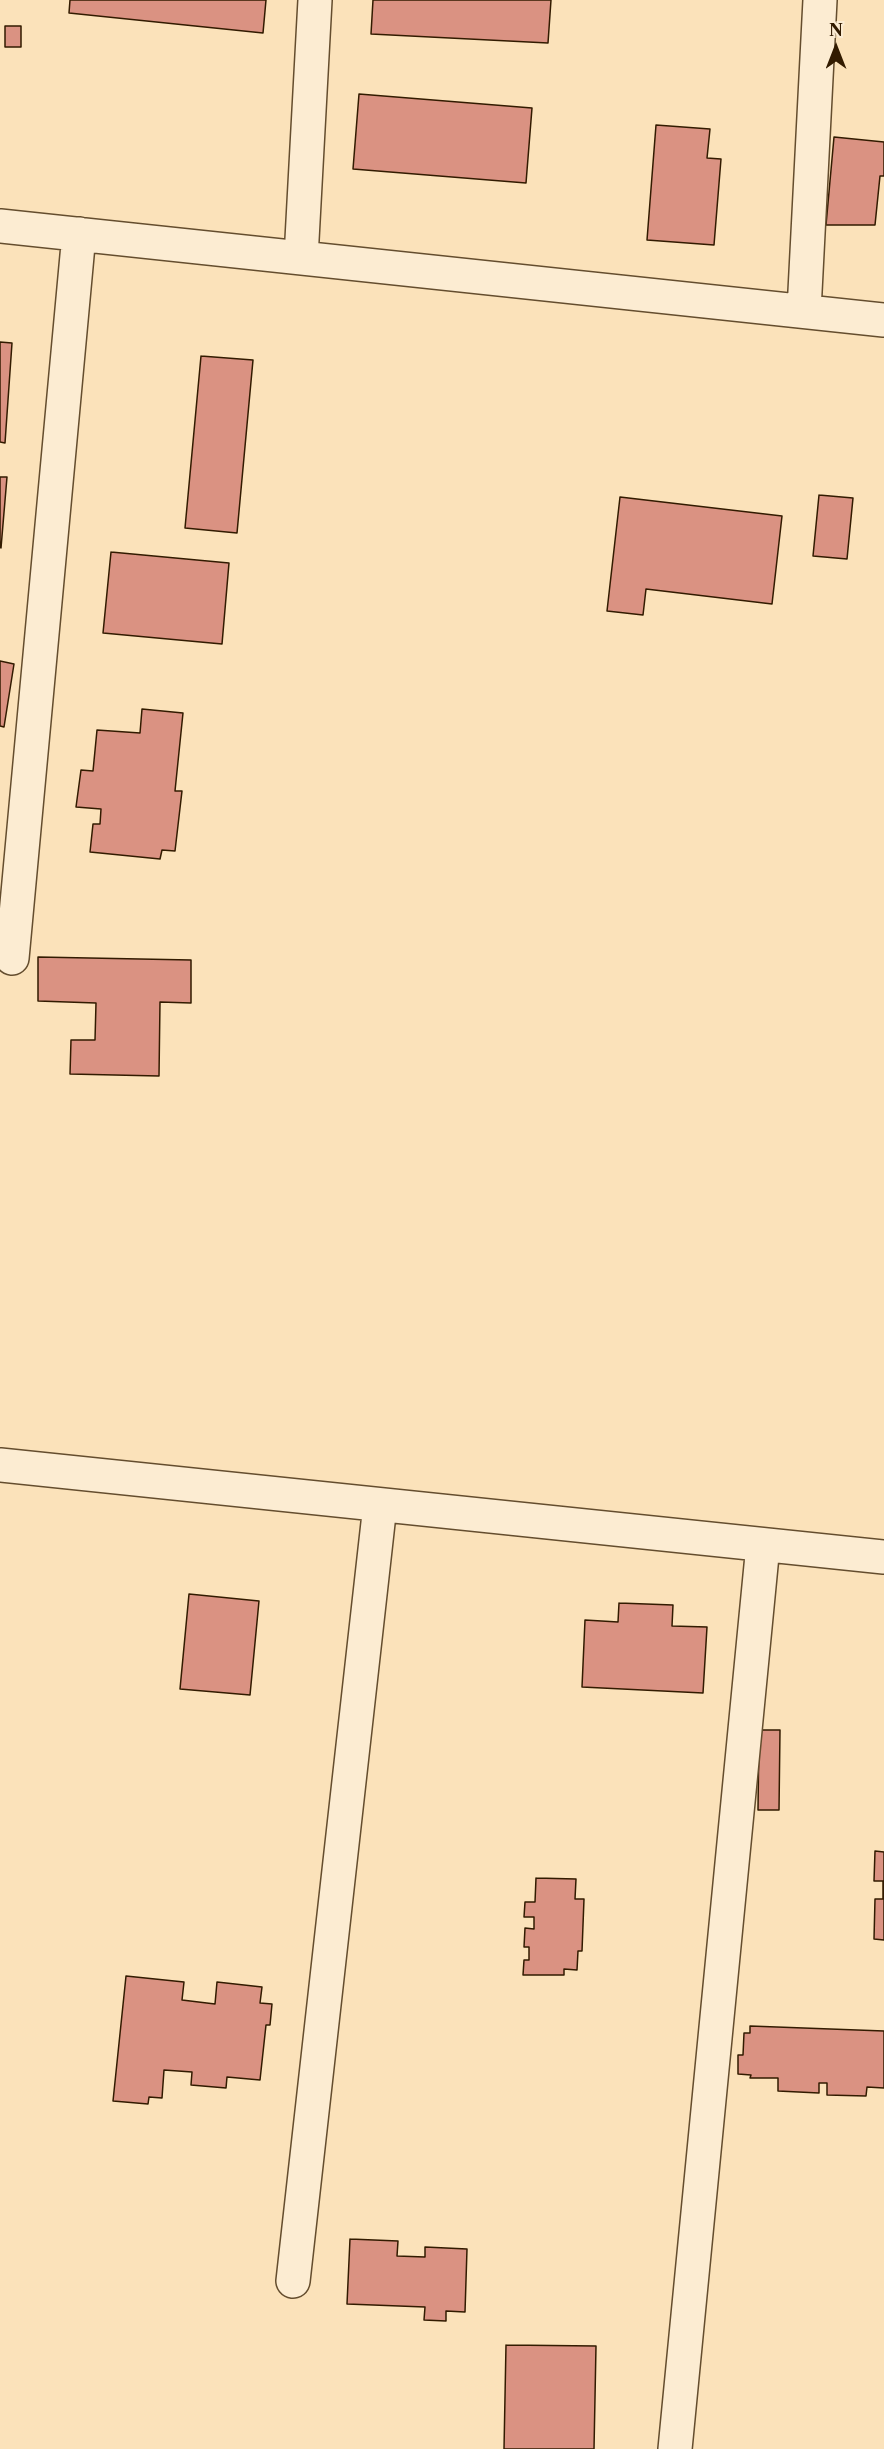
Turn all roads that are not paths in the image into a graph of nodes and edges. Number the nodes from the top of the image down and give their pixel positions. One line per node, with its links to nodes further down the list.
1 (315, 0): 5 (street)
2 (820, 0): 6 (street)
3 (0, 226): 4 (street)
4 (79, 234): 5 (street); 8 (street)
5 (301, 258): 6 (street)
6 (804, 311): 7 (street)
7 (884, 320)
8 (12, 958)
9 (0, 1466): 10 (street)
10 (380, 1505): 11 (street); 13 (street)
11 (762, 1545): 12 (street); 14 (street)
12 (884, 1557)
13 (293, 2281)
14 (675, 2449)

